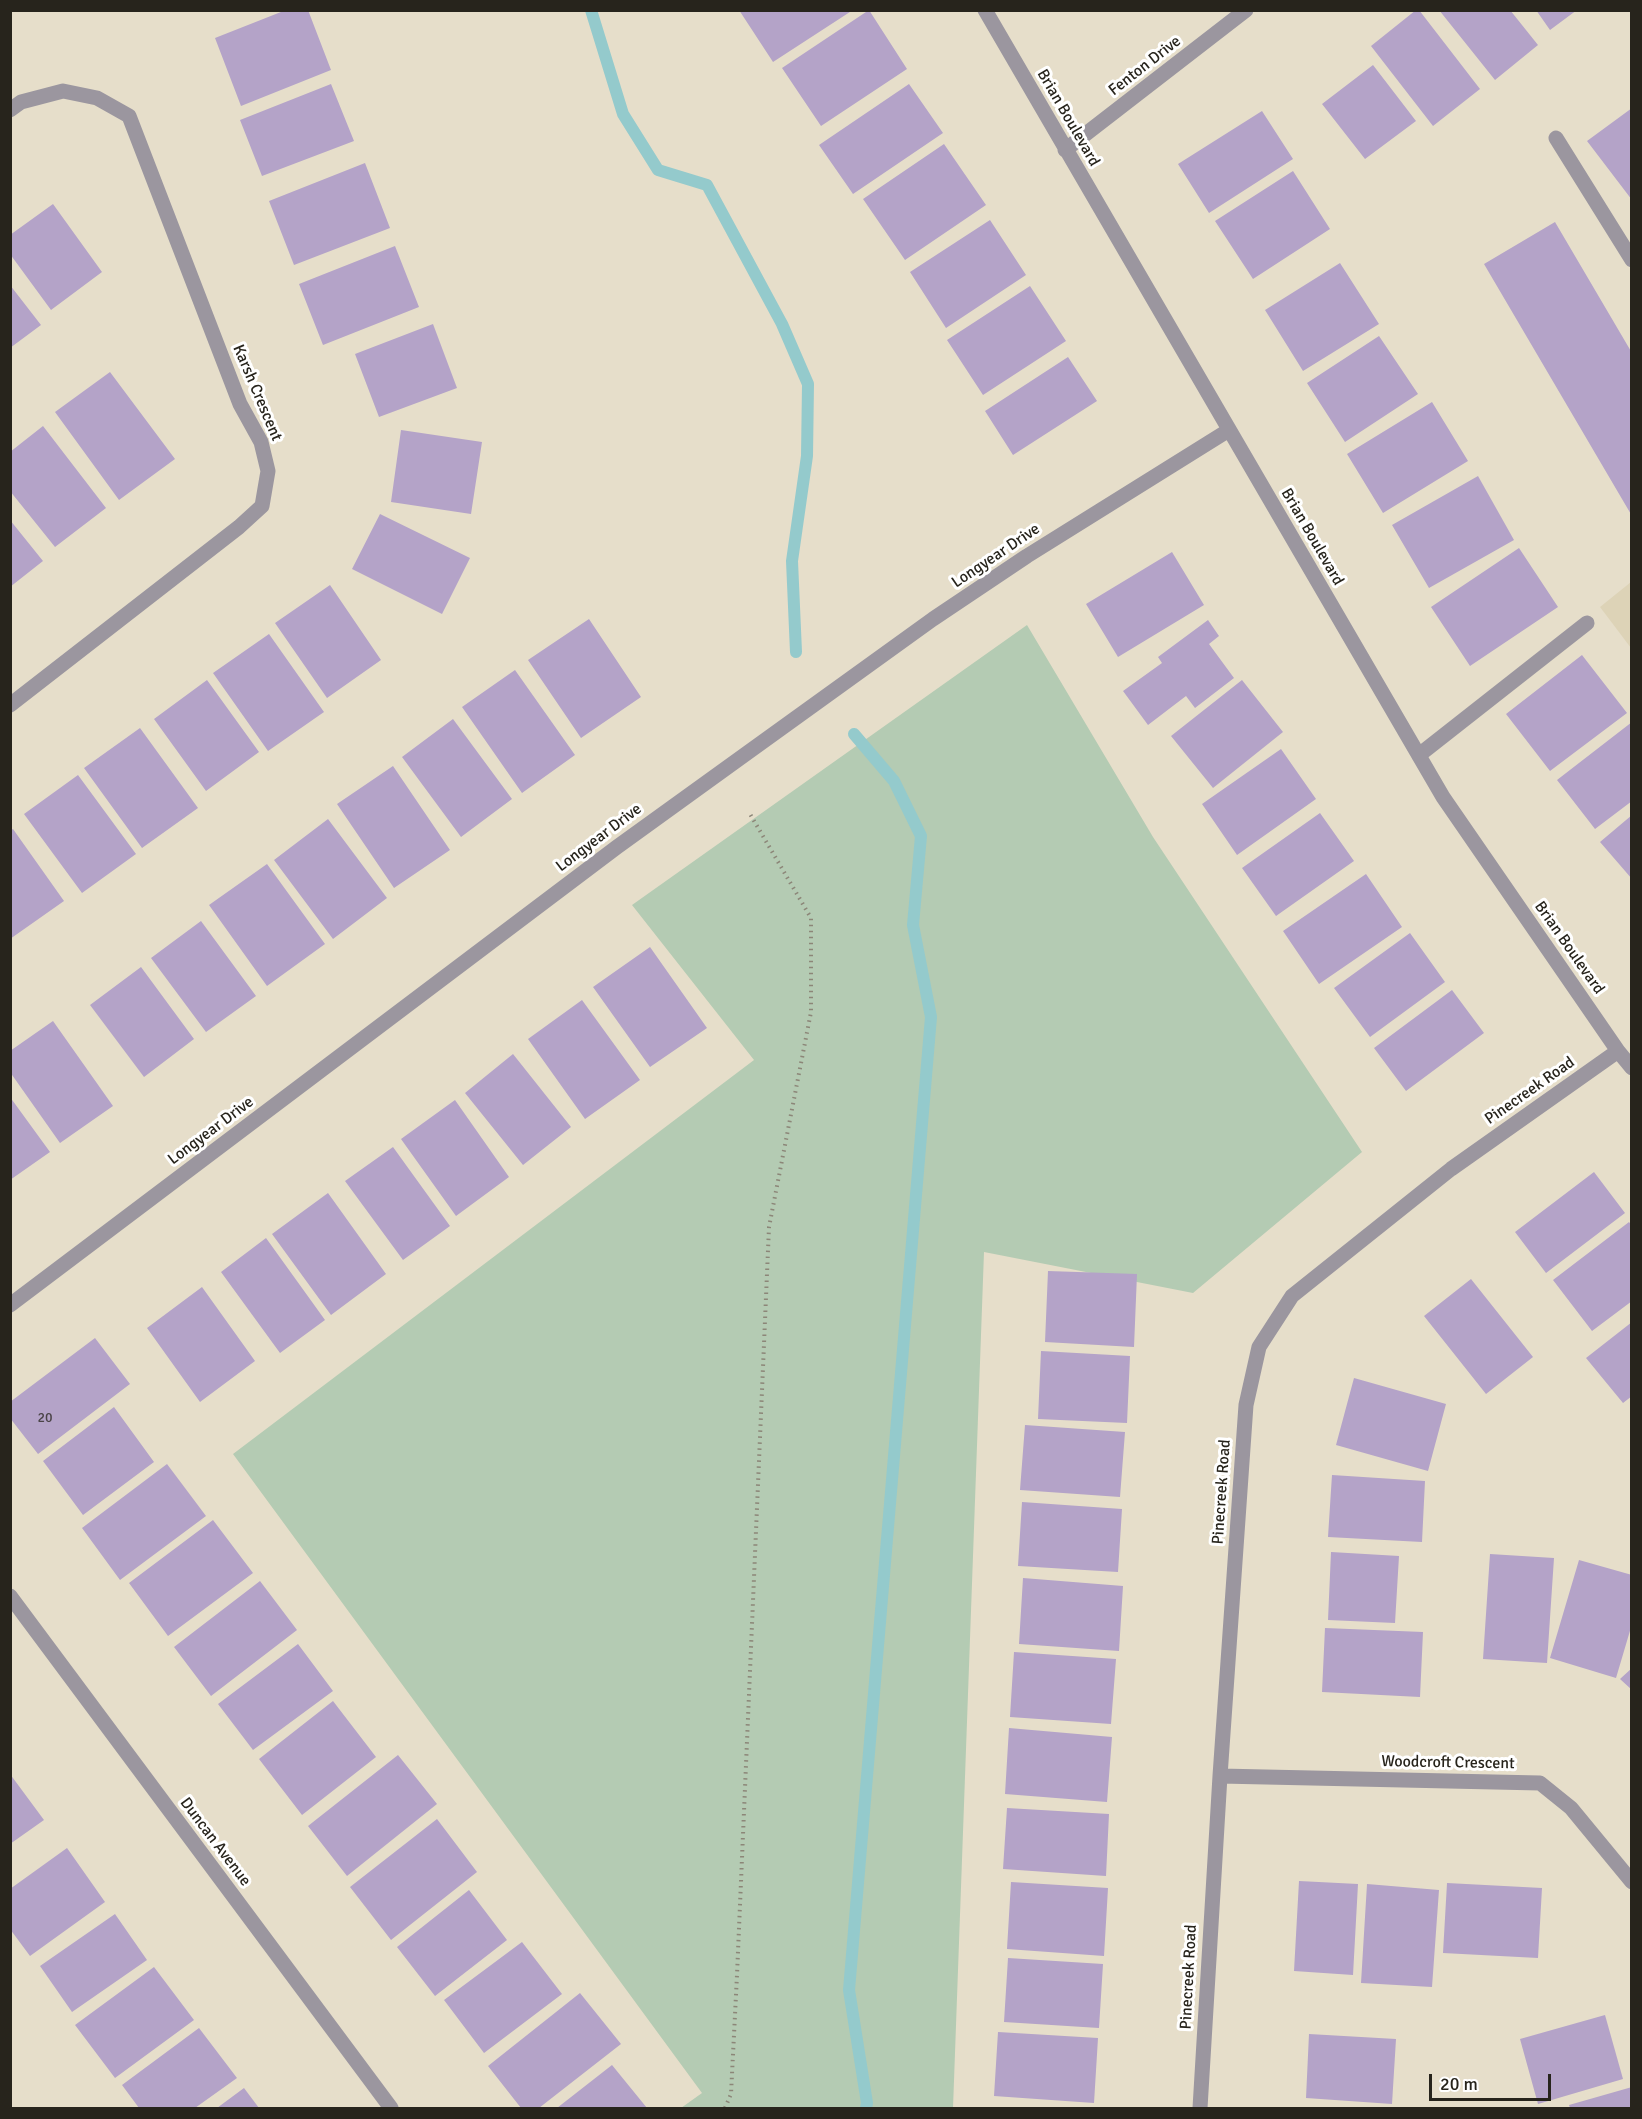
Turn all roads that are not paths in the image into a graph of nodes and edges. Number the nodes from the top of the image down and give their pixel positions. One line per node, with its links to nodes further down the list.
1 (985, 10): 5 (street, Brian Boulevard)
2 (1246, 10): 5 (street, Fenton Drive)
3 (10, 110): 9 (street, Karsh Crescent)
4 (1556, 138): 6 (street)
5 (1065, 150): 7 (street, Brian Boulevard)
6 (1632, 260)
7 (1229, 430): 10 (street, Brian Boulevard); 13 (street, Longyear Drive)
8 (1587, 623): 10 (street)
9 (10, 705)
10 (1419, 755): 11 (street, Brian Boulevard)
11 (1618, 1051): 12 (street, Brian Boulevard); 15 (street, Pinecreek Road)
12 (1632, 1068)
13 (10, 1305)
14 (10, 1596): 17 (street, Duncan Avenue)
15 (1220, 1776): 16 (street, Woodcroft Crescent); 18 (street, Pinecreek Road)
16 (1632, 1882)
17 (391, 2109)
18 (1200, 2109)

